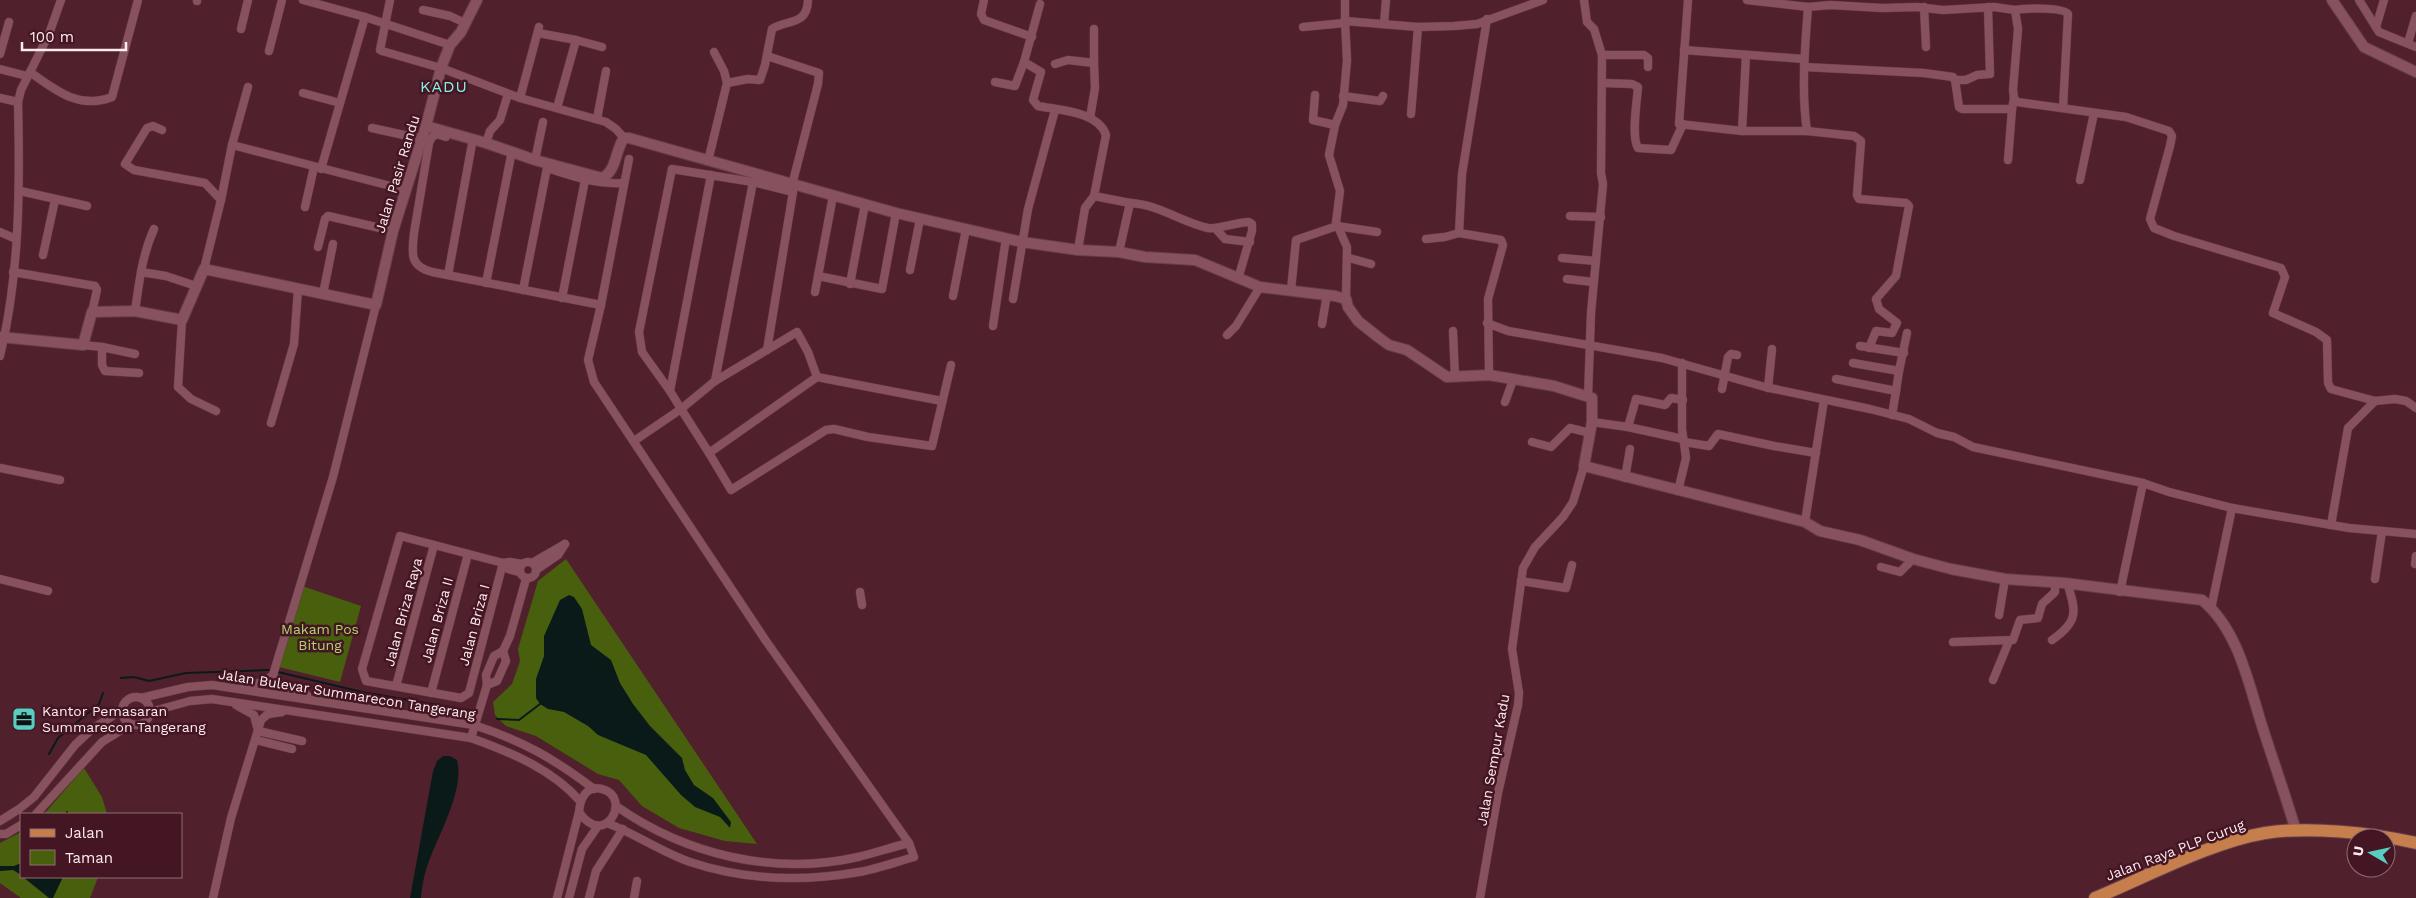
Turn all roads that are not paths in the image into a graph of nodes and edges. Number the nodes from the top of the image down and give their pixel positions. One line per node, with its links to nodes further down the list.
1 (60, 0): 66 (street)
2 (138, 0): 66 (street)
3 (248, 0): 41 (street)
4 (282, 0): 51 (street)
5 (303, 0): 31 (street)
6 (390, 0): 35 (street)
7 (478, 0): 36 (street, Jalan Pasir Randu)
8 (808, 0): 56 (street)
9 (984, 0): 43 (street)
10 (1345, 0): 34 (street)
11 (1386, 0): 37 (street)
12 (1543, 0): 21 (street)
13 (1584, 0): 54 (street)
14 (1688, 0): 50 (street)
15 (1748, 0): 20 (street)
16 (1934, 0): 27 (street)
17 (2332, 0): 65 (street)
18 (2359, 0): 40 (street)
19 (2384, 0): 40 (street)
20 (1766, 1): 25 (street)
21 (1527, 3): 32 (street)
22 (1040, 4): 43 (street)
23 (1882, 4): 24 (street); 25 (street)
24 (1920, 5): 27 (street); 48 (street)
25 (1808, 6): 59 (street)
26 (1988, 7): 27 (street); 29 (street); 67 (street)
27 (1933, 9)
28 (423, 10): 36 (street)
29 (2015, 10): 79 (street); 83 (street)
30 (2416, 16): 45 (street)
31 (365, 17): 35 (street); 81 (street)
32 (1487, 19): 39 (street); 137 (street)
33 (9, 22): 53 (street)
34 (1345, 22): 37 (street); 38 (street); 75 (street)
35 (385, 23): 46 (street); 62 (street)
36 (465, 23): 46 (street, Jalan Pasir Randu)
37 (1384, 24): 39 (street)
38 (1303, 27)
39 (1418, 27): 87 (street)
40 (2376, 27): 45 (street)
41 (241, 29)
42 (1094, 29): 58 (street)
43 (1032, 37): 57 (street)
44 (576, 40): 47 (street); 78 (street); 82 (street)
45 (2408, 43): 49 (street)
46 (450, 45): 62 (street, Jalan Pasir Randu)
47 (602, 47)
48 (1926, 47)
49 (2416, 47)
50 (1684, 50): 55 (street); 91 (street)
51 (269, 51)
52 (714, 52): 70 (street)
53 (0, 54)
54 (1602, 55): 61 (street); 69 (street)
55 (1746, 55): 59 (street); 96 (street)
56 (767, 56): 70 (street); 115 (street)
57 (1024, 62): 68 (street); 85 (street)
58 (1094, 63): 60 (street); 88 (street)
59 (1804, 63): 67 (street); 97 (street)
60 (1055, 64)
61 (1648, 67)
62 (441, 68): 73 (street); 93 (street, Jalan Pasir Randu)
63 (0, 69): 66 (street)
64 (606, 72): 89 (street)
65 (2416, 72)
66 (29, 74): 80 (street)
67 (1955, 80): 84 (street)
68 (994, 82)
69 (1604, 83): 91 (street); 128 (street)
70 (727, 84): 107 (street)
71 (248, 87): 102 (street)
72 (303, 93): 81 (street)
73 (508, 94): 78 (street); 100 (street)
74 (1315, 95): 92 (street)
75 (1343, 96): 76 (street); 92 (street)
76 (1383, 96)
77 (0, 98): 80 (street)
78 (520, 98): 82 (street)
79 (2014, 98): 83 (street); 84 (street)
80 (18, 102): 117 (street)
81 (340, 103): 108 (street)
82 (557, 108): 89 (street)
83 (2063, 108): 86 (street)
84 (2012, 109): 106 (street)
85 (1055, 110): 88 (street); 141 (street)
86 (2094, 113): 112 (street); 218 (street)
87 (1411, 114)
88 (1090, 118): 119 (street)
89 (597, 120): 98 (street)
90 (542, 122): 105 (street)
91 (1683, 124): 96 (street)
92 (1335, 125): 130 (street)
93 (426, 126): 99 (street, Jalan Pasir Randu); 100 (street)
94 (372, 128): 99 (street)
95 (162, 130): 121 (street)
96 (1742, 131): 97 (street)
97 (1807, 131): 191 (street)
98 (624, 138): 105 (street); 107 (street)
99 (422, 140): 116 (street, Jalan Pasir Randu)
100 (486, 143): 105 (street)
101 (472, 144): 103 (street); 156 (street); 156 (street)
102 (232, 145): 108 (street); 121 (street)
103 (511, 156): 109 (street); 161 (street)
104 (629, 159): 114 (street)
105 (535, 160)
106 (2008, 160)
107 (708, 161): 115 (street)
108 (317, 168): 116 (street); 125 (street)
109 (548, 168): 111 (street); 166 (street)
110 (711, 174): 113 (street); 212 (street); 212 (street)
111 (585, 180): 114 (street); 172 (street)
112 (2080, 180)
113 (753, 182): 193 (street); 209 (street)
114 (623, 183): 176 (street)
115 (792, 185): 118 (street)
116 (406, 190): 134 (street, Jalan Pasir Randu)
117 (20, 191): 120 (street); 139 (street)
118 (833, 196): 123 (street); 157 (street)
119 (1094, 196): 122 (street); 145 (street)
120 (55, 200): 124 (street); 147 (street)
121 (221, 200): 152 (street)
122 (1130, 203): 133 (street); 146 (street)
123 (865, 204): 126 (street); 162 (street)
124 (87, 206)
125 (305, 207)
126 (896, 213): 129 (street); 162 (street)
127 (1570, 216): 128 (street)
128 (1601, 217): 150 (street)
129 (920, 219): 132 (street); 153 (street)
130 (1337, 226): 136 (street); 148 (street); 167 (street)
131 (154, 229): 155 (street)
132 (966, 229): 138 (street); 171 (street)
133 (1216, 229): 142 (street); 142 (street)
134 (393, 231): 144 (street); 175 (street, Jalan Pasir Randu)
135 (0, 232): 139 (street)
136 (1377, 232)
137 (1459, 233): 140 (street); 180 (street)
138 (1006, 238): 141 (street); 182 (street)
139 (16, 239): 154 (street)
140 (1426, 239)
141 (1022, 242): 145 (street); 173 (street)
142 (1250, 242): 158 (street)
143 (333, 244): 169 (street)
144 (318, 247)
145 (1078, 250): 146 (street)
146 (1119, 252): 158 (street)
147 (43, 255)
148 (1349, 258): 151 (street); 174 (street)
149 (1562, 258): 150 (street)
150 (1596, 261): 160 (street)
151 (1371, 264)
152 (204, 268): 163 (street); 165 (street)
153 (910, 270)
154 (13, 272): 178 (street); 186 (street)
155 (141, 272): 163 (street); 177 (street)
156 (448, 275): 161 (street)
157 (818, 276): 162 (street); 168 (street)
158 (1238, 279): 164 (street)
159 (1567, 279): 160 (street)
160 (1593, 282): 188 (street)
161 (486, 283): 166 (street)
162 (850, 284)
163 (196, 286): 179 (street)
164 (1260, 287): 167 (street); 185 (street)
165 (298, 289): 169 (street); 225 (street)
166 (523, 290): 172 (street)
167 (1291, 290): 170 (street)
168 (814, 292)
169 (323, 294): 175 (street)
170 (1327, 294): 174 (street); 181 (street)
171 (953, 296)
172 (562, 298): 176 (street)
173 (1013, 299)
174 (1346, 299): 206 (street)
175 (376, 305): 269 (street)
176 (601, 305): 228 (street)
177 (135, 311): 178 (street); 179 (street)
178 (92, 312): 187 (street)
179 (182, 320): 222 (street)
180 (1487, 322): 188 (street); 203 (street)
181 (1322, 324)
182 (992, 326)
183 (1452, 330): 206 (street)
184 (1907, 333): 194 (street)
185 (1227, 335)
186 (2, 337): 187 (street); 197 (street)
187 (83, 346): 190 (street)
188 (1591, 346): 199 (street); 214 (street)
189 (1860, 346): 191 (street)
190 (102, 347): 195 (street); 202 (street)
191 (1869, 348): 194 (street)
192 (1772, 349): 210 (street)
193 (767, 350): 205 (street); 209 (street)
194 (1904, 353): 201 (street)
195 (135, 354)
196 (1737, 354): 204 (street)
197 (0, 356)
198 (1853, 362): 201 (street)
199 (1682, 363): 204 (street); 215 (street)
200 (951, 365): 217 (street)
201 (1899, 371): 213 (street)
202 (140, 372)
203 (1489, 375): 206 (street); 208 (street)
204 (1724, 375): 210 (street); 211 (street)
205 (817, 377): 217 (street); 232 (street)
206 (1455, 377)
207 (1836, 379): 213 (street)
208 (1513, 380): 214 (street); 219 (street)
209 (715, 381): 221 (street)
210 (1768, 388): 216 (street)
211 (1722, 389)
212 (670, 391): 221 (street)
213 (1896, 391): 223 (street)
214 (1588, 396): 224 (street)
215 (1683, 400): 226 (street); 229 (street)
216 (1824, 400): 223 (street); 233 (street)
217 (942, 401): 232 (street)
218 (2375, 401): 220 (street); 242 (street)
219 (1505, 402)
220 (2416, 408)
221 (681, 409): 228 (street); 232 (street)
222 (216, 411)
223 (1892, 415): 238 (street)
224 (1592, 422): 226 (street); 227 (street)
225 (271, 423)
226 (1628, 427): 229 (street)
227 (1590, 433): 230 (street); 234 (street)
228 (634, 441): 299 (street)
229 (1684, 441): 233 (street); 239 (street)
230 (1532, 442)
231 (1630, 449): 236 (street)
232 (709, 453)
233 (1816, 453): 241 (street)
234 (1584, 466): 236 (street); 256 (street, Jalan Sempur Kadu)
235 (0, 468): 237 (street)
236 (1625, 478): 239 (street)
237 (60, 480)
238 (2143, 483): 240 (street); 261 (street)
239 (1678, 491): 241 (street)
240 (2232, 508): 242 (street); 263 (street)
241 (1805, 522): 247 (street)
242 (2331, 525): 243 (street)
243 (2382, 532): 244 (street); 255 (street)
244 (2416, 534)
245 (434, 545): 246 (street); 272 (street, Jalan Briza Raya); 272 (street)
246 (468, 554): 248 (street); 274 (street, Jalan Briza II)
247 (1912, 559): 250 (street); 252 (street)
248 (503, 563): 251 (street); 274 (street, Jalan Briza I)
249 (1572, 565): 256 (street)
250 (1881, 567)
251 (520, 568): 254 (street); 254 (street)
252 (2005, 578): 257 (street); 264 (street)
253 (0, 579): 259 (street)
254 (526, 579): 268 (street)
255 (2375, 579)
256 (1522, 581): 307 (street, Jalan Sempur Kadu)
257 (2055, 582): 258 (street); 266 (street)
258 (2067, 583): 261 (street); 265 (street)
259 (48, 591)
260 (860, 592): 262 (street)
261 (2120, 592): 263 (street)
262 (862, 605)
263 (2211, 609): 297 (street)
264 (1999, 615)
265 (2052, 640)
266 (2009, 641): 267 (street); 270 (street)
267 (1953, 642)
268 (503, 651): 271 (street); 271 (street)
269 (273, 675): 273 (street); 276 (street)
270 (1993, 680)
271 (487, 685): 282 (street)
272 (396, 686): 274 (street)
273 (233, 687): 275 (street, Jalan Bulevar Summarecon Tangerang); 276 (street, Jalan Bulevar Summarecon Tangerang)
274 (431, 693)
275 (141, 698): 278 (street, Jalan Bulevar Summarecon Tangerang); 280 (street)
276 (320, 700): 282 (street, Jalan Bulevar Summarecon Tangerang)
277 (229, 701): 279 (street, Jalan Bulevar Summarecon Tangerang); 280 (street, Jalan Bulevar Summarecon Tangerang); 283 (street)
278 (122, 710): 281 (street); 292 (street, Jalan Bulevar Summarecon Tangerang)
279 (292, 711): 283 (street); 284 (street, Jalan Bulevar Summarecon Tangerang)
280 (150, 712): 281 (street, Jalan Bulevar Summarecon Tangerang)
281 (131, 724): 291 (street, Jalan Bulevar Summarecon Tangerang)
282 (474, 725): 284 (street); 287 (street, Jalan Bulevar Summarecon Tangerang)
283 (256, 736): 285 (street); 286 (street); 302 (street)
284 (471, 738): 288 (street, Jalan Bulevar Summarecon Tangerang)
285 (302, 741)
286 (292, 749)
287 (594, 789): 288 (street); 289 (street, Jalan Bulevar Summarecon Tangerang)
288 (580, 801): 290 (street)
289 (616, 806): 293 (street); 299 (street, Jalan Bulevar Summarecon Tangerang)
290 (579, 812): 295 (street); 303 (street)
291 (37, 813)
292 (0, 820)
293 (607, 823): 295 (street); 296 (street)
294 (20, 826): 298 (street)
295 (598, 826): 304 (street)
296 (623, 829): 299 (street); 305 (street)
297 (2296, 831): 300 (main road, Jalan Raya PLP Curug); 308 (main road, Jalan Raya PLP Curug)
298 (0, 834)
299 (909, 843)
300 (2416, 843)
301 (638, 881): 306 (street)
302 (213, 898)
303 (557, 898)
304 (569, 898)
305 (589, 898)
306 (634, 898)
307 (1480, 898)
308 (2095, 898)

